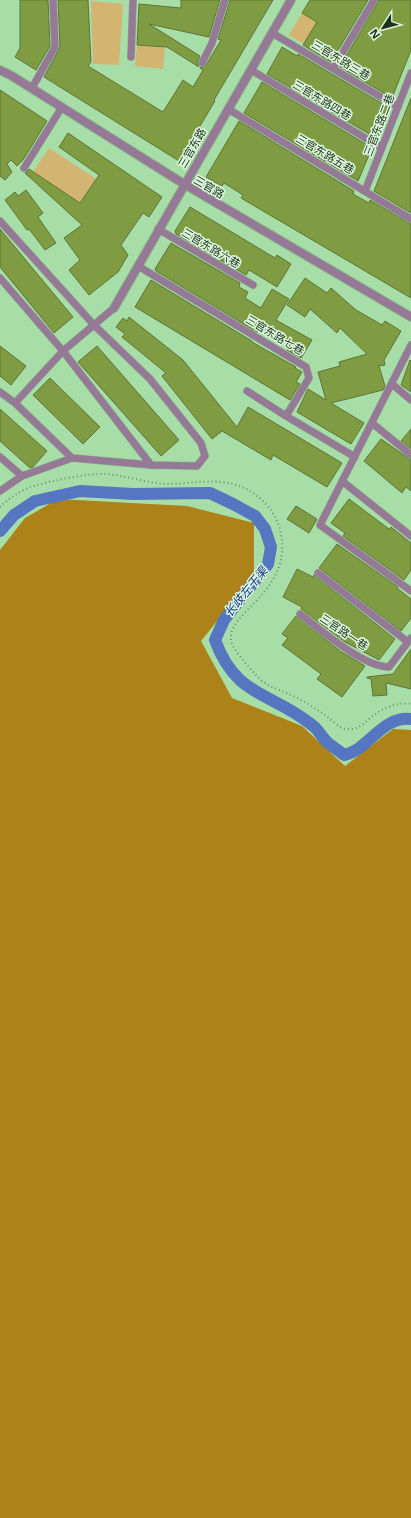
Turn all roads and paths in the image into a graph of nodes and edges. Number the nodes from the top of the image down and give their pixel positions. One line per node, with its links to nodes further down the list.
1 (53, 0): 13 (lane)
2 (133, 0): 7 (lane)
3 (225, 0): 8 (lane)
4 (291, 0): 6 (street, 三官东路)
5 (374, 0): 9 (lane)
6 (272, 33): 9 (lane, 三官东路三巷); 11 (street, 三官东路)
7 (131, 57)
8 (202, 63)
9 (333, 69): 15 (lane, 三官东路三巷)
10 (0, 70): 13 (street, 三官路)
11 (251, 70): 17 (street, 三官东路); 18 (lane, 三官东路四巷)
12 (411, 73): 14 (lane, 三官东路二巷)
13 (32, 88): 16 (street, 三官路)
14 (408, 91): 15 (lane, 三官东路二巷)
15 (398, 107): 18 (lane, 三官东路二巷)
16 (62, 108): 19 (lane); 20 (street, 三官路)
17 (228, 109): 20 (street, 三官东路); 21 (lane, 三官东路五巷)
18 (382, 148): 21 (lane, 三官东路二巷)
19 (24, 168)
20 (184, 184): 24 (street, 三官东路); 29 (street, 三官路)
21 (365, 191): 22 (lane, 三官东路五巷)
22 (411, 218)
23 (0, 220): 30 (lane)
24 (158, 229): 25 (street, 三官东路); 27 (lane, 三官东路六巷)
25 (138, 266): 28 (street, 三官东路); 38 (lane, 三官东路七巷)
26 (0, 278): 32 (lane)
27 (253, 285)
28 (114, 308): 30 (lane)
29 (411, 317)
30 (94, 325): 32 (lane); 44 (lane)
31 (411, 345): 33 (lane)
32 (64, 351): 37 (lane); 44 (lane)
33 (392, 384): 36 (lane); 39 (lane)
34 (247, 391): 38 (lane)
35 (0, 392): 37 (lane)
36 (411, 400)
37 (15, 403): 43 (lane)
38 (286, 416): 42 (lane)
39 (372, 423): 40 (lane); 42 (lane)
40 (411, 455)
41 (0, 457): 45 (lane)
42 (355, 457): 46 (lane)
43 (72, 458): 44 (lane); 45 (lane)
44 (151, 465)
45 (22, 476): 47 (lane)
46 (342, 481): 49 (lane); 51 (lane)
47 (0, 491)
48 (0, 507): 54 (path)
49 (411, 536)
50 (318, 574): 53 (lane)
51 (411, 591)
52 (300, 614): 53 (lane, 三官路一巷)
53 (410, 640)
54 (411, 704)

